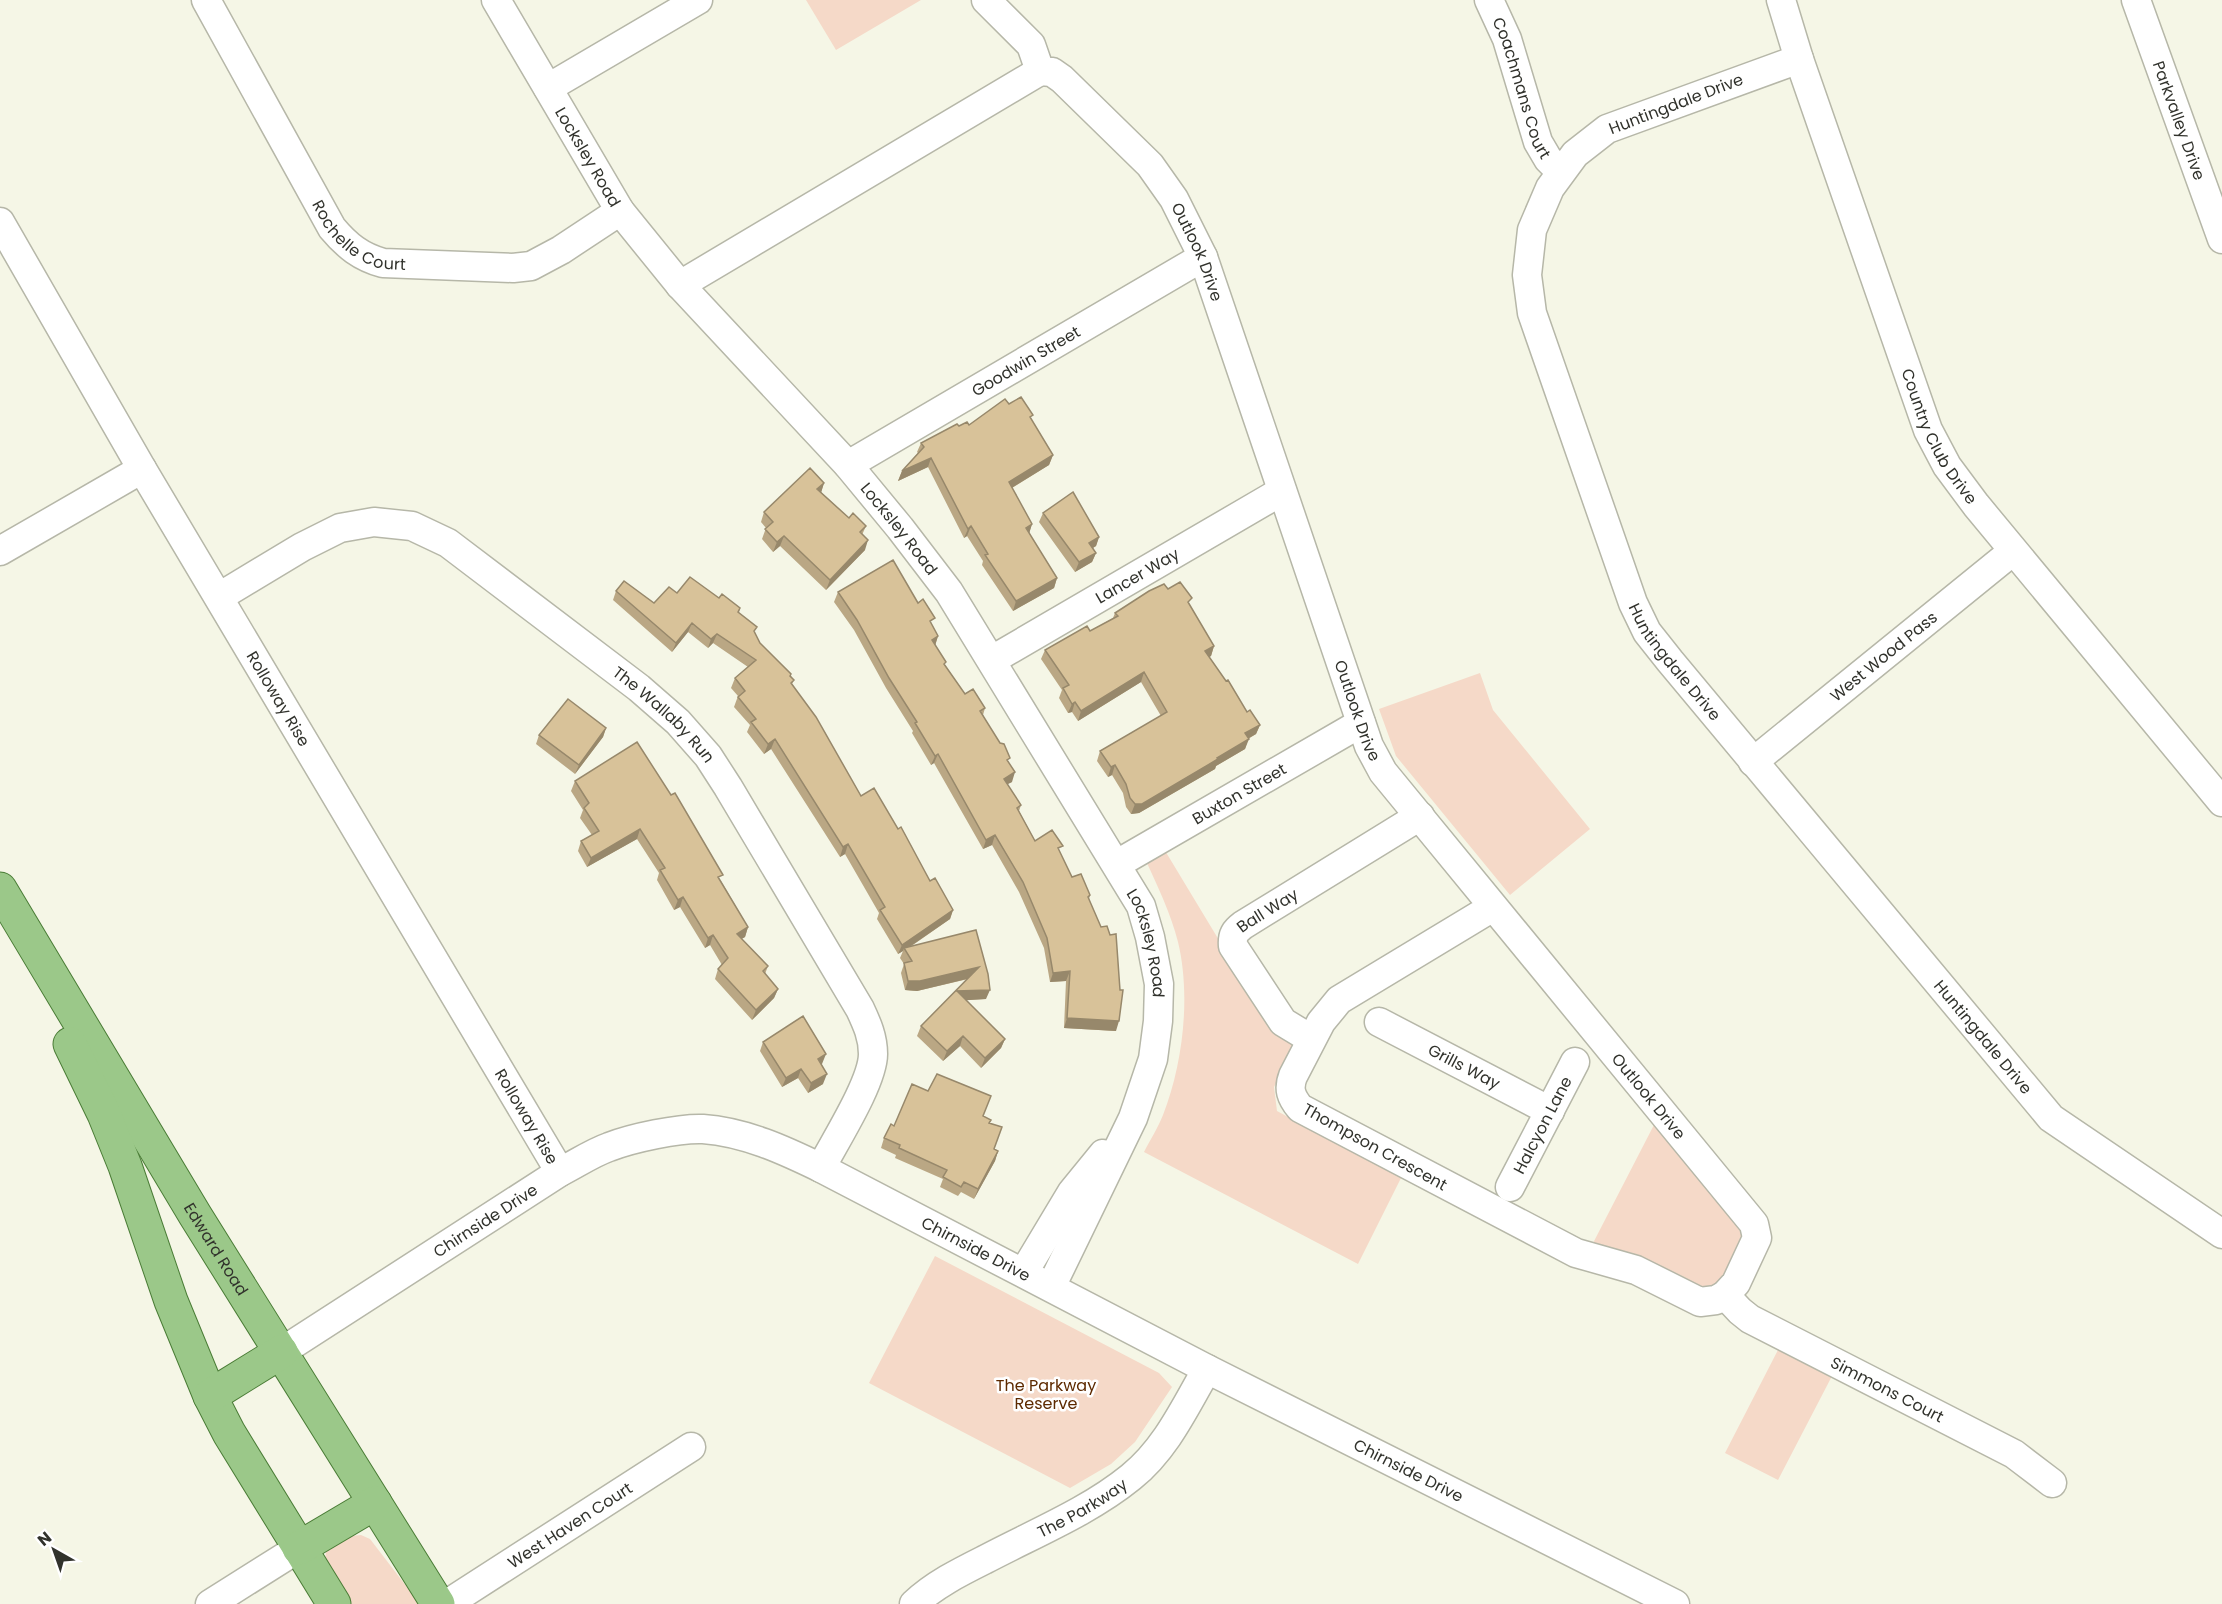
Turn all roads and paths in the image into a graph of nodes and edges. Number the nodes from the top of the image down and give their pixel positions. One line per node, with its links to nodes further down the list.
1 (206, 0): 12 (street, Rochelle Court)
2 (496, 0): 10 (street, Locksley Road)
3 (698, 0): 10 (street)
4 (986, 0): 9 (street)
5 (1489, 0): 11 (street, Coachmans Court)
6 (1781, 0): 8 (street, Country Club Drive)
7 (2136, 0): 14 (street, Parkvalley Drive)
8 (1799, 59): 11 (street, Huntingdale Drive); 21 (street, Country Club Drive)
9 (1040, 71): 15 (street, Outlook Drive); 16 (street)
10 (548, 88): 12 (street, Locksley Road)
11 (1562, 172): 25 (street, Huntingdale Drive)
12 (620, 211): 16 (street, Locksley Road)
13 (0, 222): 18 (street, Rolloway Rise)
14 (2222, 239)
15 (1203, 257): 17 (street, Goodwin Street); 19 (street, Outlook Drive)
16 (680, 285): 17 (street, Locksley Road)
17 (848, 465): 23 (street, Locksley Road)
18 (142, 469): 20 (street); 22 (street, Rolloway Rise)
19 (1282, 492): 23 (street, Lancer Way); 24 (street, Outlook Drive)
20 (0, 551)
21 (2013, 551): 25 (street, West Wood Pass); 26 (street, Country Club Drive)
22 (219, 597): 37 (street, The Wallaby Run); 38 (street, Rolloway Rise)
23 (992, 660): 28 (street, Locksley Road)
24 (1361, 723): 27 (street, Outlook Drive); 28 (street, Buxton Street)
25 (1753, 762): 40 (street, Huntingdale Drive)
26 (2222, 802)
27 (1420, 816): 30 (street, Outlook Drive); 33 (street, Ball Way)
28 (1117, 864): 36 (street, Locksley Road)
29 (0, 889): 44 (main road, Edward Road)
30 (1493, 907): 33 (street, Thompson Crescent); 43 (street, Outlook Drive)
31 (0, 923): 46 (main road)
32 (1379, 1022): 35 (street, Grills Way)
33 (1311, 1040): 43 (street, Thompson Crescent)
34 (1575, 1062): 35 (street, Halcyon Lane)
35 (1550, 1111): 39 (street, Halcyon Lane)
36 (1133, 1118): 41 (street, Locksley Road); 42 (street, Locksley Road)
37 (821, 1168): 38 (street, Chirnside Drive); 41 (street, Chirnside Drive)
38 (560, 1172): 44 (street, Chirnside Drive)
39 (1510, 1187)
40 (2222, 1234)
41 (1024, 1272): 42 (street, Chirnside Drive)
42 (1051, 1287): 45 (street, Chirnside Drive)
43 (1725, 1295): 48 (street, Simmons Court)
44 (281, 1352): 46 (main road); 49 (main road, Edward Road)
45 (1207, 1369): 55 (street, The Parkway); 56 (street, Chirnside Drive)
46 (210, 1396): 50 (main road)
47 (691, 1447): 54 (street, West Haven Court)
48 (2052, 1483)
49 (375, 1503): 50 (main road); 53 (main road, Edward Road)
50 (299, 1548): 51 (street); 52 (main road)
51 (210, 1604)
52 (334, 1604)
53 (438, 1604)
54 (447, 1604)
55 (914, 1604)
56 (1675, 1604)

